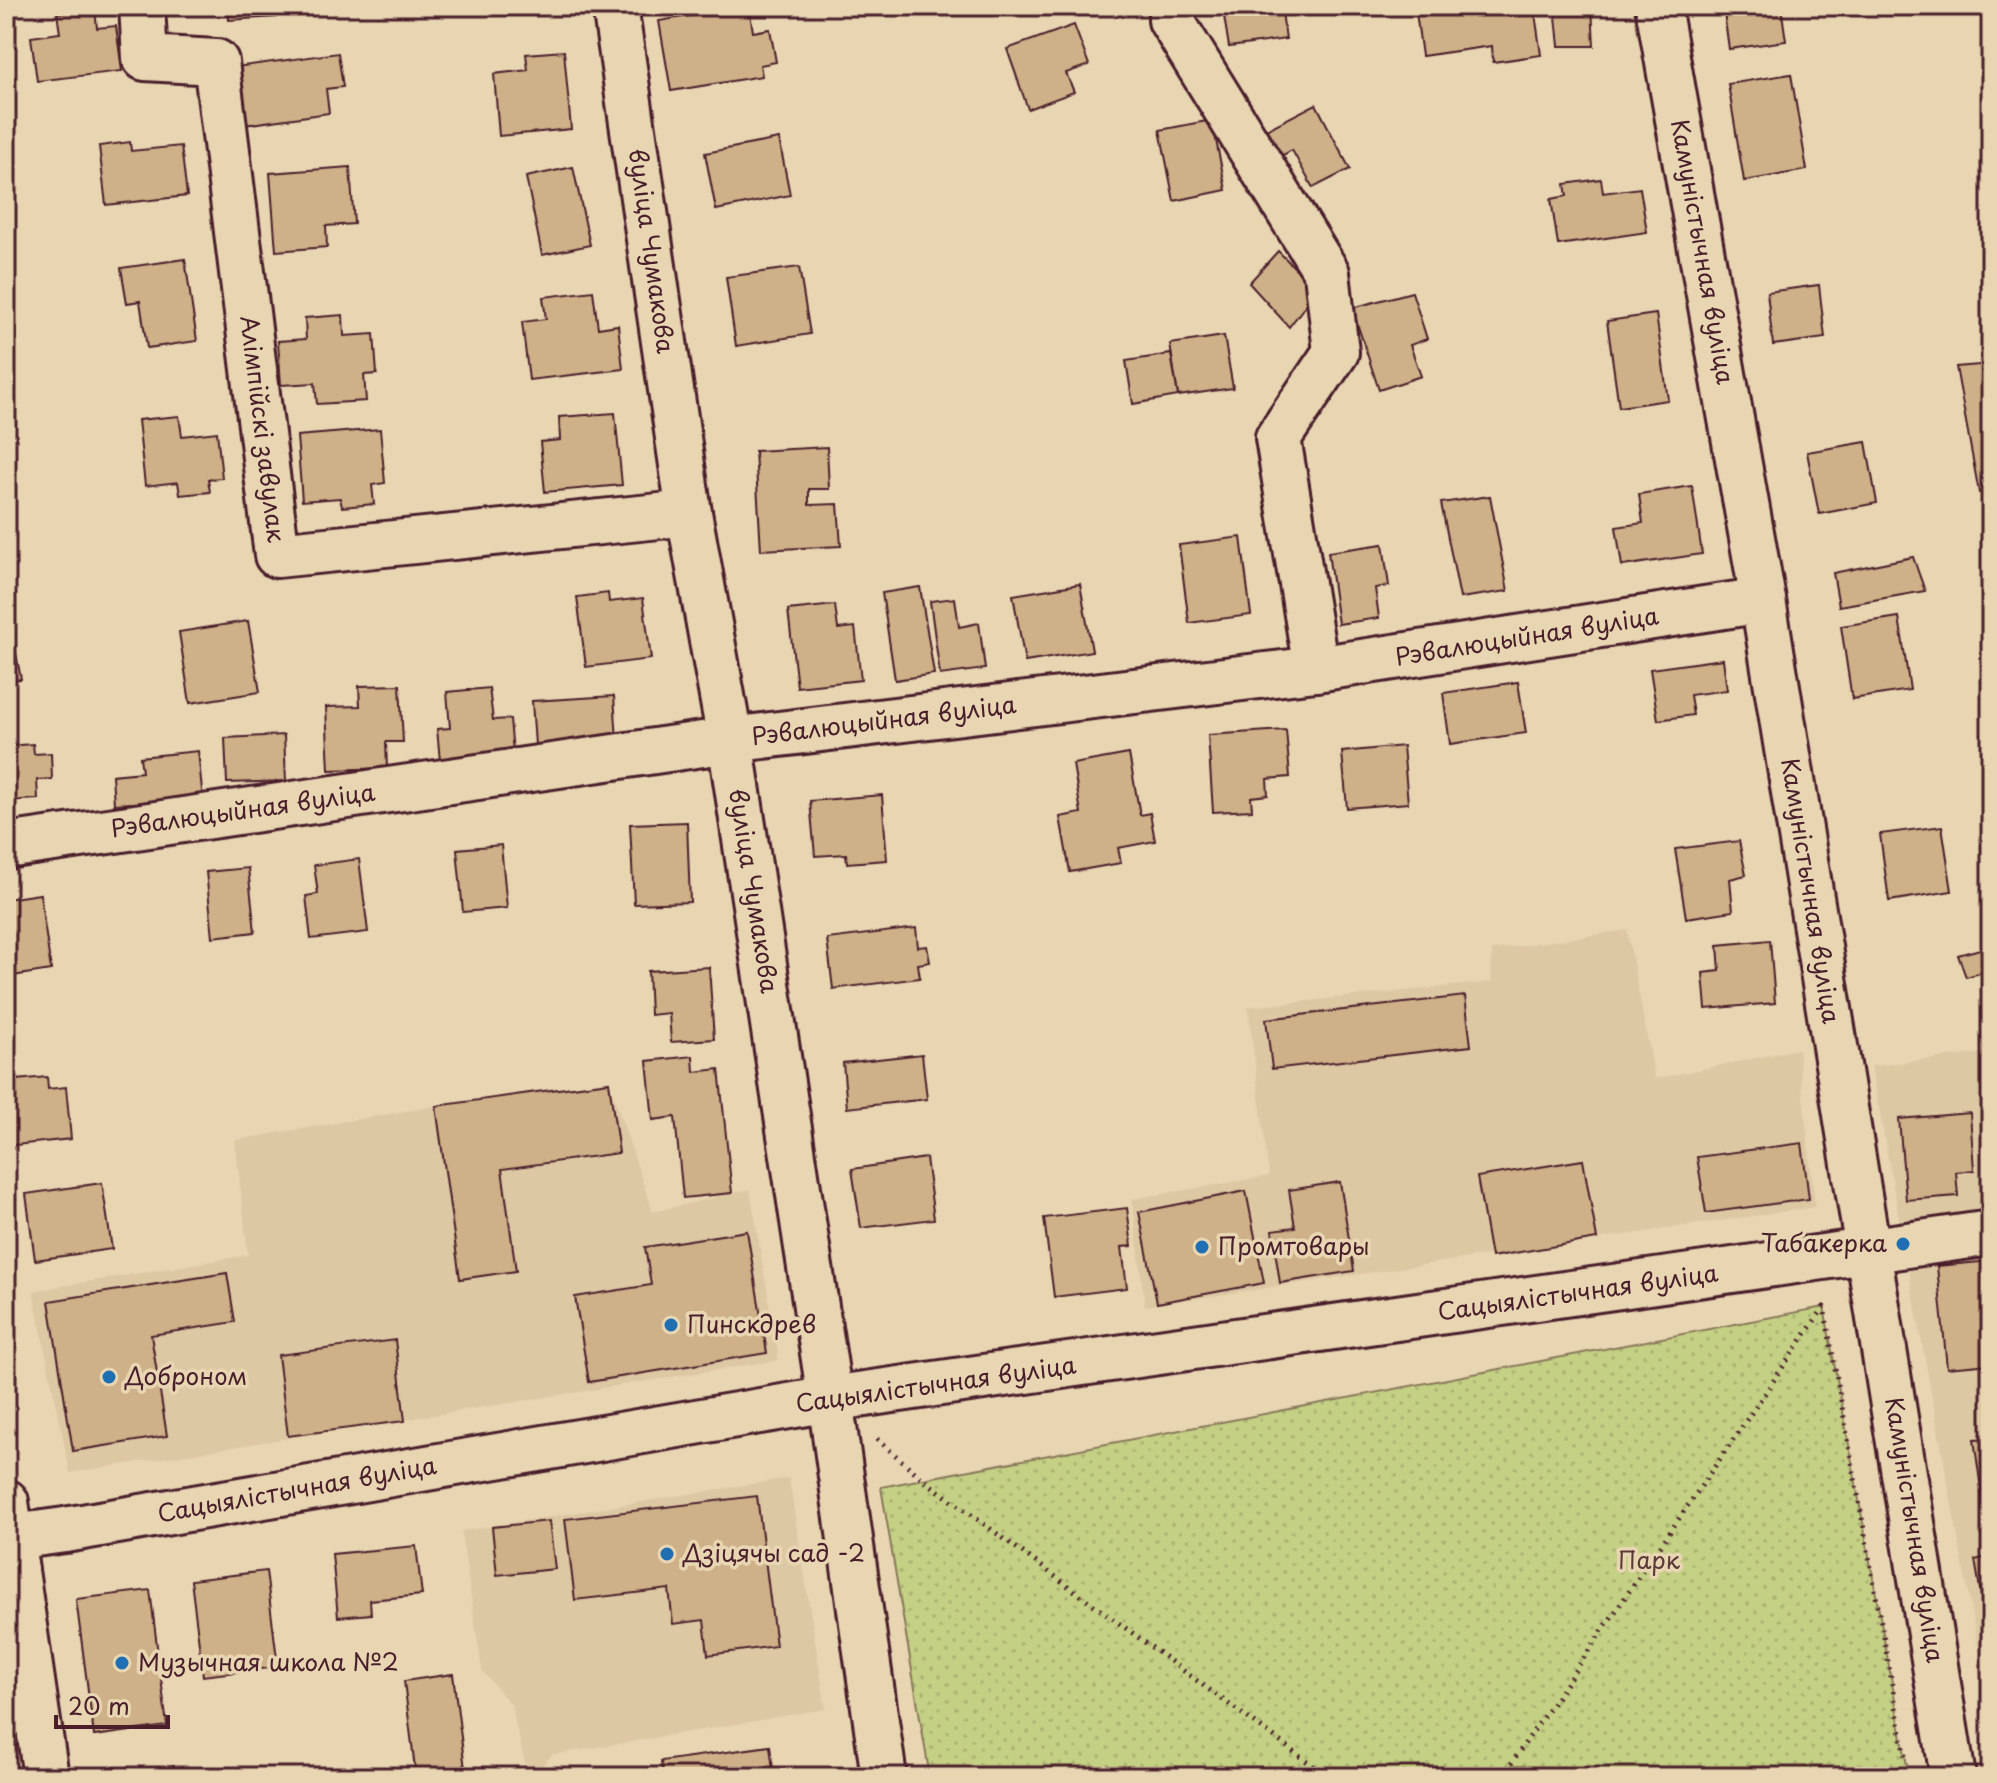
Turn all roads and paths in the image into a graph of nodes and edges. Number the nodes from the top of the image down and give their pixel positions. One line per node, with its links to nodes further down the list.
1 (142, 6): 5 (street, Алімпійскі завулак)
2 (615, 6): 5 (street, вуліца Чумакова)
3 (1171, 6): 7 (street)
4 (1658, 6): 6 (street, Камуністычная вуліца)
5 (689, 513): 8 (street, вуліца Чумакова)
6 (1763, 600): 7 (street, Рэвалюцыйная вуліца); 11 (street, Камуністычная вуліца)
7 (1316, 669): 8 (street, Рэвалюцыйная вуліца)
8 (730, 740): 9 (street, Рэвалюцыйная вуліца); 12 (street, вуліца Чумакова)
9 (6, 846)
10 (1991, 1233): 11 (street, Сацыялістычная вуліца)
11 (1869, 1252): 12 (street, Сацыялістычная вуліца); 19 (street, Камуністычная вуліца)
12 (830, 1399): 13 (street, Сацыялістычная вуліца); 16 (street, вуліца Чумакова); 17 (path)
13 (8, 1526): 15 (street)
14 (1905, 1758): 18 (path)
15 (46, 1777)
16 (884, 1777)
17 (1328, 1777)
18 (1502, 1777)
19 (1953, 1777)

